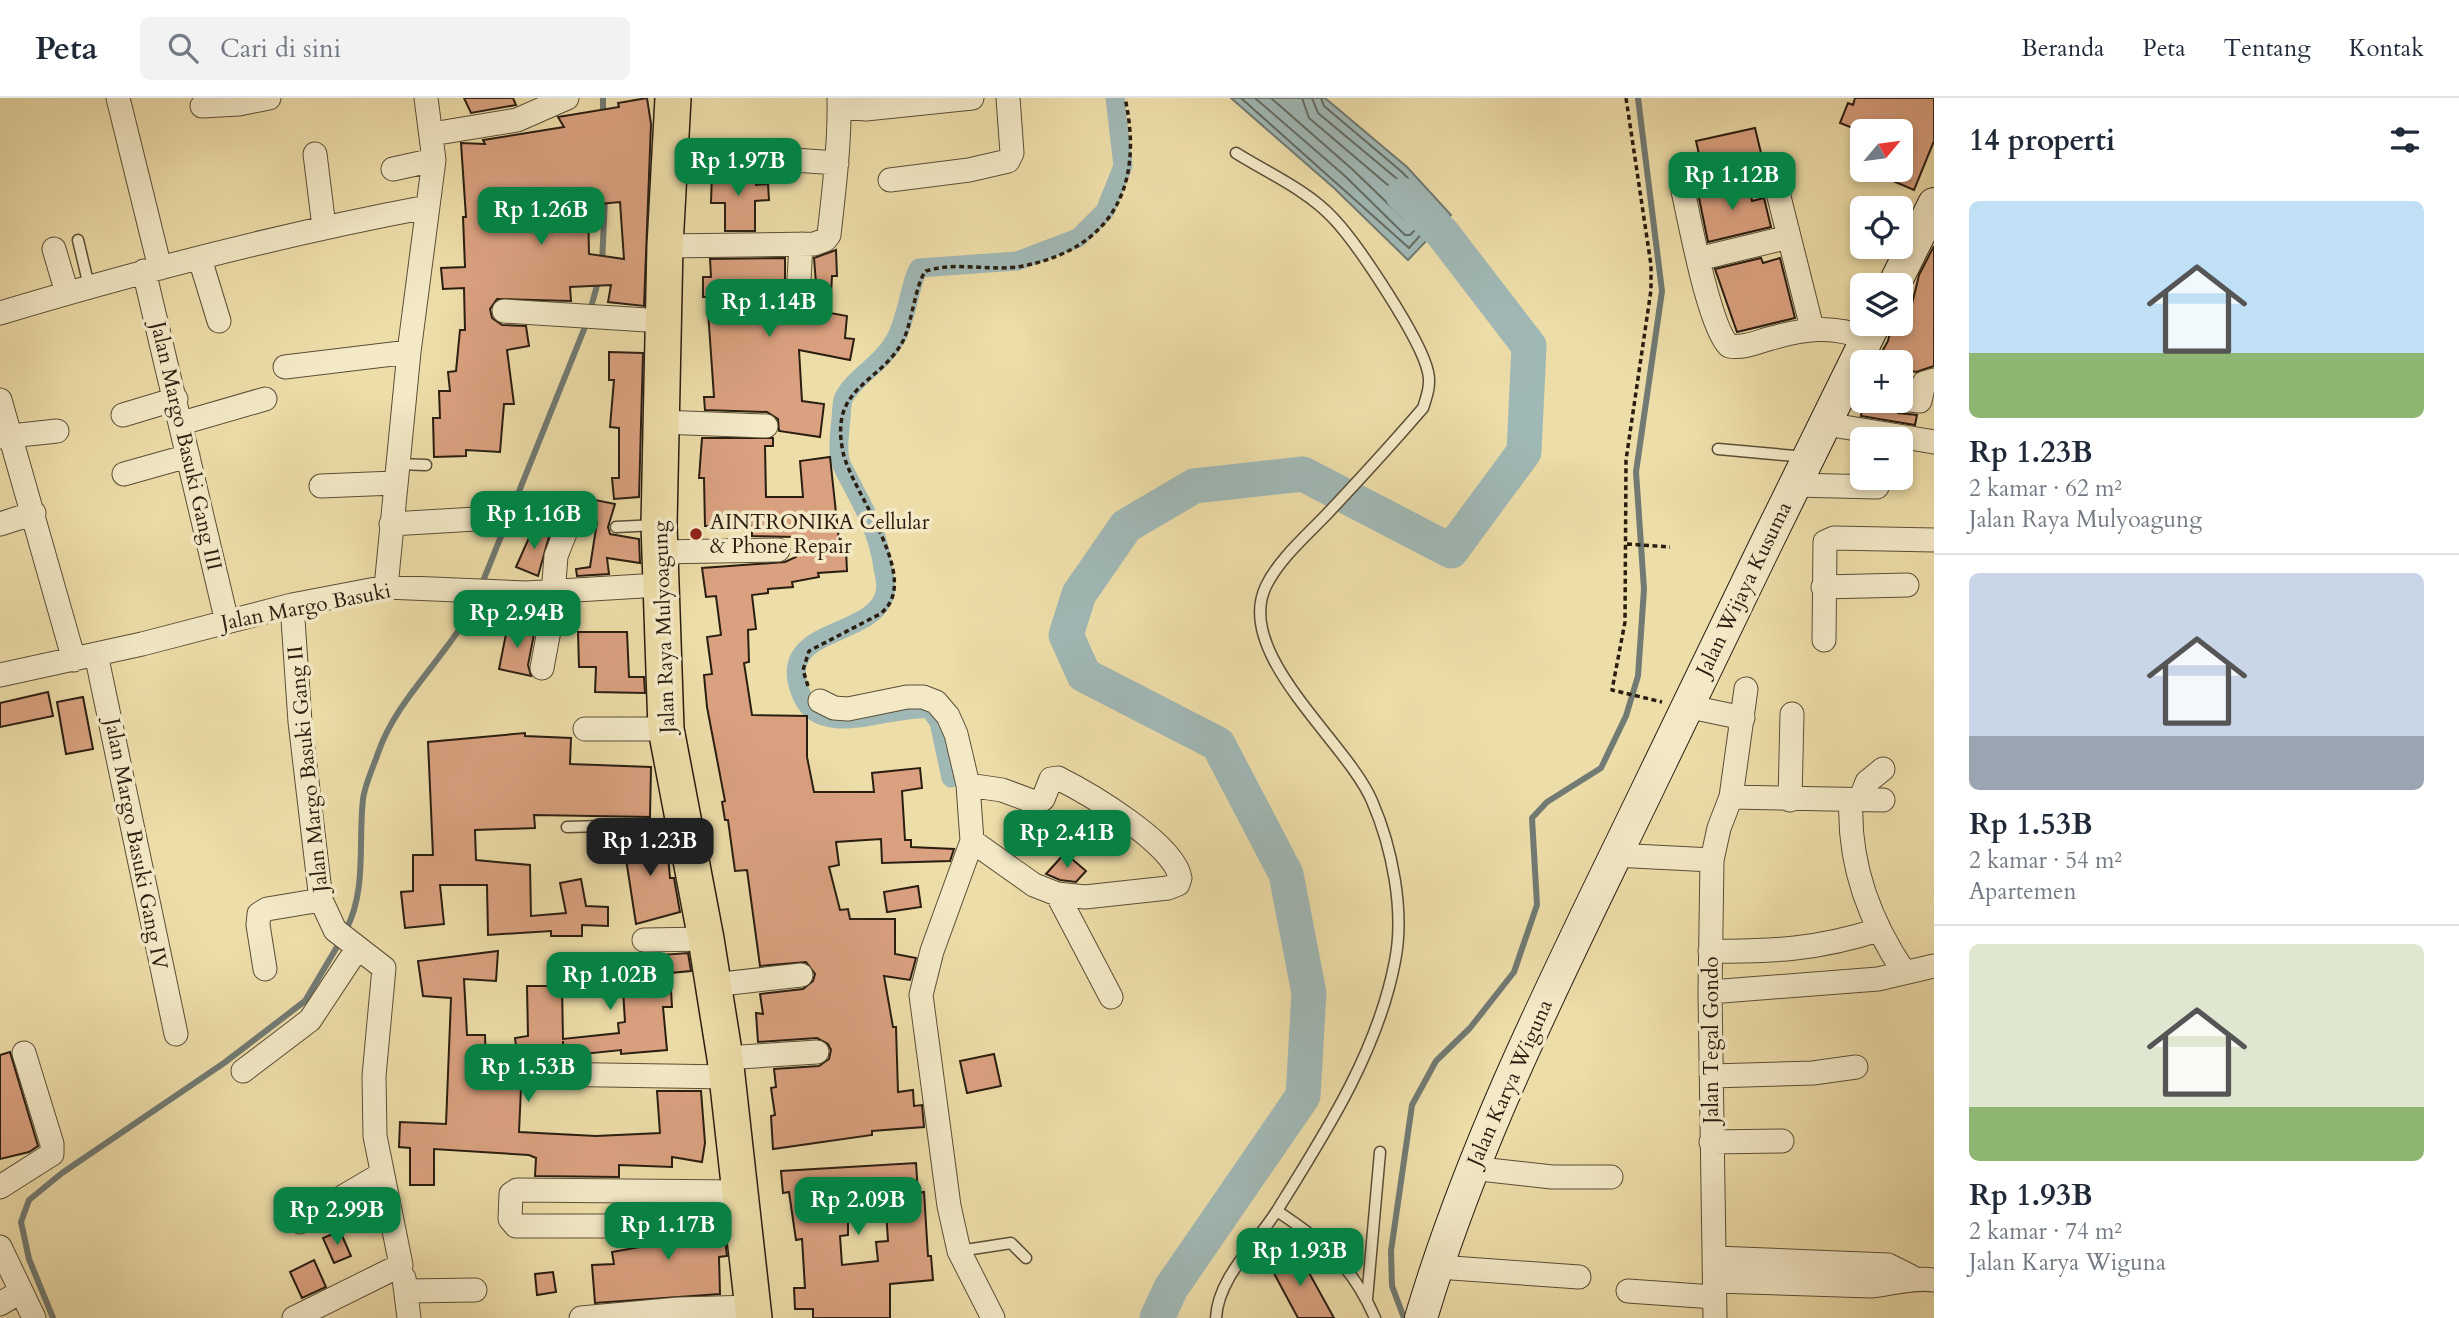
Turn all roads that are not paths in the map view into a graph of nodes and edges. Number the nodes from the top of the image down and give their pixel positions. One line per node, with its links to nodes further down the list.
1 (118, 98): 29 (street, Jalan Margo Basuki Gang III)
2 (269, 98): 10 (street)
3 (426, 98): 11 (street)
4 (567, 98): 11 (street)
5 (673, 98): 15 (main road, Jalan Raya Mulyoagung)
6 (972, 98): 8 (street)
7 (1008, 98): 18 (street)
8 (932, 100): 9 (street)
9 (840, 103): 16 (street)
10 (202, 106)
11 (432, 134): 14 (street)
12 (1236, 153): 130 (lane)
13 (315, 154): 21 (street)
14 (434, 160): 17 (street); 20 (street)
15 (670, 160): 16 (street); 25 (main road, Jalan Raya Mulyoagung)
16 (837, 163): 24 (street)
17 (393, 169)
18 (890, 180)
19 (1934, 204): 30 (main road)
20 (428, 207): 21 (street); 40 (street)
21 (324, 227): 27 (street)
22 (1789, 237): 28 (street); 28 (street); 38 (street)
23 (78, 240): 31 (lane)
24 (801, 244): 25 (street); 33 (street)
25 (665, 246): 37 (main road, Jalan Raya Mulyoagung)
26 (54, 249): 32 (street)
27 (200, 259): 29 (street); 36 (street)
28 (1699, 259): 38 (street)
29 (152, 270): 31 (street); 44 (street, Jalan Margo Basuki Gang III)
30 (1900, 273)
31 (89, 286): 32 (street)
32 (67, 293): 35 (street)
33 (798, 296)
34 (504, 311): 37 (street)
35 (0, 313)
36 (219, 321)
37 (663, 321): 49 (main road, Jalan Raya Mulyoagung)
38 (1812, 328): 39 (street)
39 (1850, 330)
40 (409, 352): 41 (street); 59 (street)
41 (285, 368)
42 (1934, 380): 47 (street)
43 (1850, 392): 51 (main road, Jalan Wijaya Kusuma)
44 (176, 399): 48 (street); 50 (street, Jalan Margo Basuki Gang III)
45 (265, 399): 50 (street)
46 (0, 400): 54 (street, Jalan Margo Basuki Gang IV)
47 (1913, 400)
48 (123, 415)
49 (661, 422): 52 (street); 72 (main road, Jalan Raya Mulyoagung)
50 (182, 423): 57 (street, Jalan Margo Basuki Gang III)
51 (1826, 424): 55 (street); 61 (main road, Jalan Wijaya Kusuma)
52 (766, 426)
53 (57, 430): 54 (street)
54 (5, 436): 64 (street, Jalan Margo Basuki Gang IV)
55 (1934, 442)
56 (1718, 449): 61 (lane)
57 (188, 456): 60 (street); 78 (street, Jalan Margo Basuki Gang III)
58 (426, 465): 59 (lane)
59 (395, 473): 63 (street); 68 (street)
60 (124, 474)
61 (1814, 478): 62 (street); 85 (main road, Jalan Wijaya Kusuma)
62 (1850, 483)
63 (321, 486)
64 (34, 513): 67 (street); 80 (street, Jalan Margo Basuki Gang IV)
65 (476, 519): 68 (street)
66 (555, 520): 76 (street)
67 (0, 524)
68 (391, 524): 75 (street)
69 (616, 527): 72 (lane)
70 (1934, 541): 74 (street)
71 (778, 550): 72 (street, Jalan Margo Basuki)
72 (659, 554): 76 (street, Jalan Margo Basuki); 89 (main road, Jalan Raya Mulyoagung)
73 (1907, 585): 74 (street)
74 (1831, 586): 79 (street)
75 (386, 587): 76 (street, Jalan Margo Basuki); 77 (street, Jalan Margo Basuki)
76 (554, 592): 81 (street)
77 (292, 605): 78 (street, Jalan Margo Basuki); 101 (street, Jalan Margo Basuki Gang II)
78 (227, 622): 80 (street, Jalan Margo Basuki)
79 (1824, 640)
80 (85, 657): 82 (street, Jalan Margo Basuki); 114 (street, Jalan Margo Basuki Gang IV)
81 (542, 668)
82 (0, 675)
83 (1746, 690): 87 (street, Jalan Tegal Gondo)
84 (820, 701): 91 (street)
85 (1686, 706): 87 (street); 98 (main road, Jalan Wijaya Kusuma)
86 (1792, 714): 93 (street)
87 (1743, 718): 92 (street, Jalan Tegal Gondo)
88 (585, 729): 89 (street)
89 (666, 729): 95 (main road, Jalan Raya Mulyoagung)
90 (1883, 769): 94 (street)
91 (968, 785): 97 (street); 100 (street)
92 (1731, 797): 93 (street); 99 (street, Jalan Tegal Gondo)
93 (1790, 800): 94 (street)
94 (1856, 800): 102 (street)
95 (684, 824): 96 (lane); 103 (main road, Jalan Raya Mulyoagung)
96 (567, 827)
97 (972, 841): 100 (street); 134 (street)
98 (1614, 855): 99 (street); 125 (main road, Jalan Karya Wiguna)
99 (1712, 860): 106 (street, Jalan Tegal Gondo)
100 (1056, 894): 113 (street)
101 (321, 900): 105 (street, Jalan Margo Basuki Gang II); 108 (street)
102 (1878, 930): 106 (street); 109 (street)
103 (706, 939): 104 (street); 111 (main road, Jalan Raya Mulyoagung)
104 (645, 940)
105 (355, 948): 119 (street); 126 (street)
106 (1710, 951): 112 (street, Jalan Tegal Gondo)
107 (1934, 966): 109 (street)
108 (265, 969)
109 (1904, 972): 112 (street)
110 (801, 975): 111 (street)
111 (713, 985): 117 (main road, Jalan Raya Mulyoagung)
112 (1710, 992): 121 (street, Jalan Tegal Gondo)
113 (1111, 997)
114 (176, 1034)
115 (817, 1052): 117 (street)
116 (24, 1053): 128 (street)
117 (727, 1067): 120 (street); 129 (main road, Jalan Raya Mulyoagung)
118 (1856, 1067): 121 (street)
119 (243, 1071)
120 (542, 1074)
121 (1712, 1076): 123 (street, Jalan Tegal Gondo)
122 (1782, 1141): 123 (street)
123 (1711, 1142): 136 (street, Jalan Tegal Gondo)
124 (1381, 1152): 145 (lane)
125 (1471, 1168): 127 (street); 138 (main road, Jalan Karya Wiguna)
126 (380, 1175): 131 (street); 137 (street)
127 (1611, 1177)
128 (0, 1187)
129 (741, 1192): 132 (street); 147 (main road, Jalan Raya Mulyoagung)
130 (1277, 1210): 145 (lane); 154 (lane)
131 (300, 1222)
132 (612, 1226)
133 (0, 1247): 144 (street)
134 (959, 1251): 135 (lane); 153 (street)
135 (1026, 1258)
136 (1715, 1258): 140 (street); 146 (street, Jalan Tegal Gondo)
137 (401, 1265): 142 (street); 150 (street)
138 (1438, 1267): 139 (street); 156 (main road, Jalan Karya Wiguna)
139 (1579, 1277)
140 (1923, 1279): 146 (street)
141 (475, 1290): 142 (street)
142 (407, 1291): 151 (street)
143 (1628, 1291): 146 (street)
144 (10, 1298): 149 (street)
145 (1367, 1299): 155 (lane)
146 (1714, 1299)
147 (754, 1313): 148 (street)
148 (645, 1316): 152 (street)
149 (34, 1318)
150 (294, 1318)
151 (409, 1318)
152 (581, 1318)
153 (993, 1318)
154 (1216, 1318)
155 (1375, 1318)
156 (1421, 1318)

